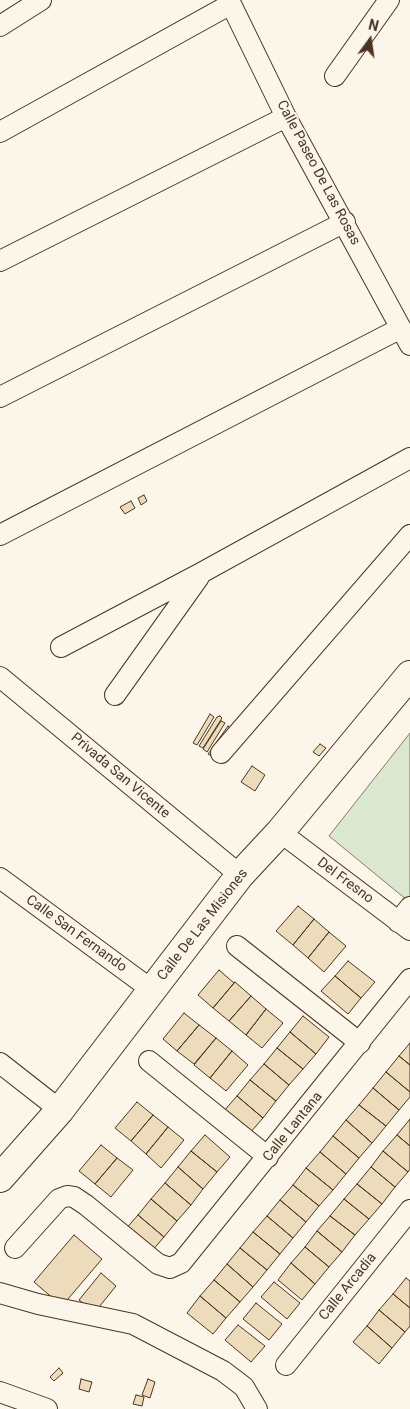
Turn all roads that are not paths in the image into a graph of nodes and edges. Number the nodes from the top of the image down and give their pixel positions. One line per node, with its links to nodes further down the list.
1 (41, 0): 4 (street)
2 (389, 0): 5 (street)
3 (230, 2): 6 (street, Calle Paseo De Las Rosas); 7 (street)
4 (0, 26)
5 (335, 76)
6 (286, 116): 8 (street, Calle Paseo De Las Rosas); 9 (street)
7 (0, 132)
8 (345, 222): 10 (street, Calle Paseo De Las Rosas); 11 (street)
9 (0, 262)
10 (405, 336): 13 (street)
11 (0, 397)
12 (410, 458): 15 (street)
13 (0, 535)
14 (410, 535): 20 (street)
15 (202, 573): 16 (street); 19 (street)
16 (61, 647)
17 (410, 675): 21 (street, Calle De Las Misiones)
18 (0, 677): 22 (street, Privada San Vicente)
19 (115, 695)
20 (222, 753)
21 (280, 832): 22 (street, Calle De Las Misiones); 24 (street, Del Fresno)
22 (240, 875): 27 (street, Calle De Las Misiones)
23 (0, 878): 27 (street, Calle San Fernando)
24 (406, 920)
25 (237, 946): 28 (street)
26 (410, 979): 28 (street, Calle Lantana)
27 (152, 990): 31 (street, Calle De Las Misiones)
28 (360, 1042): 32 (street, Calle Lantana)
29 (149, 1061): 32 (street)
30 (0, 1063): 31 (street)
31 (60, 1110): 33 (street, Calle De Las Misiones)
32 (268, 1158): 35 (street, Calle Lantana)
33 (0, 1178)
34 (410, 1210): 37 (street, Calle Arcadia)
35 (15, 1248)
36 (0, 1293): 40 (street)
37 (286, 1365)
38 (0, 1392): 39 (street)
39 (47, 1409)
40 (257, 1409)

